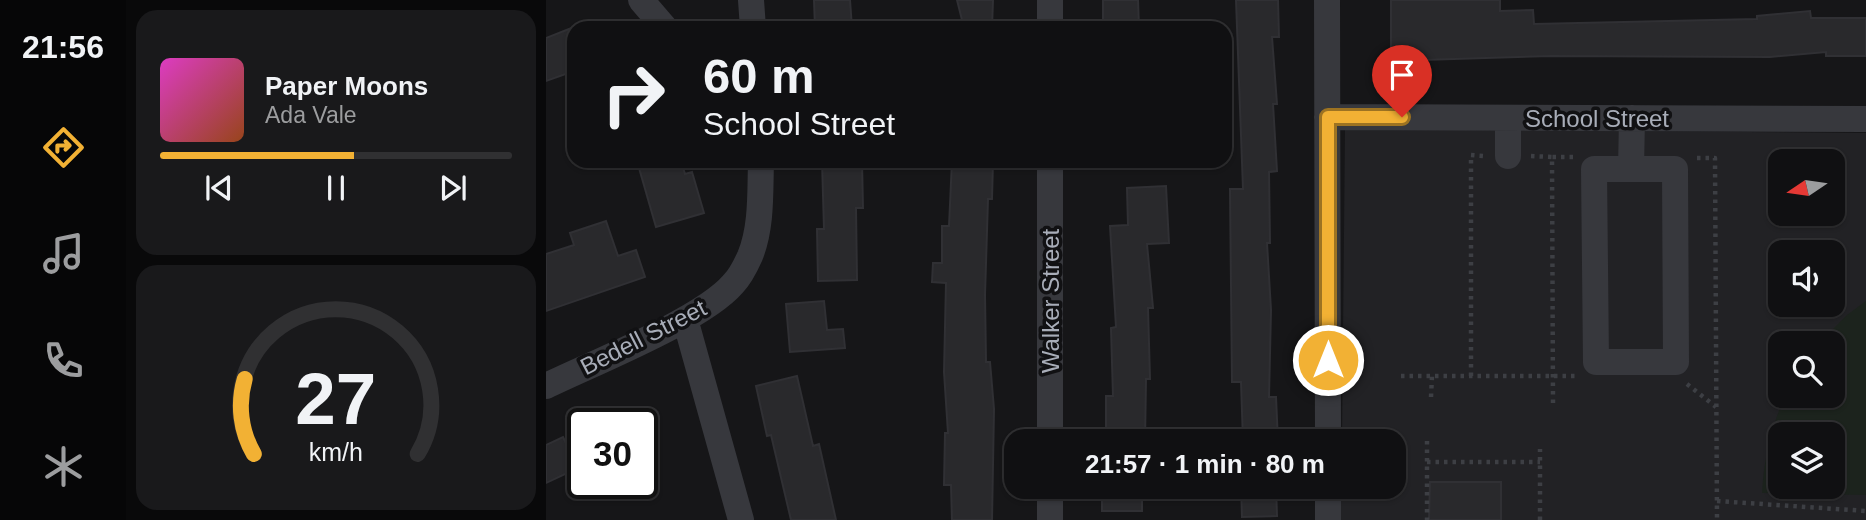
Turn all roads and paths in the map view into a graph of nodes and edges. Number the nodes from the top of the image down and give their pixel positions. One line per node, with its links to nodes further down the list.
1 (641, 0): 5 (street)
2 (751, 0): 6 (street)
3 (1050, 0): 7 (street)
4 (1327, 0): 8 (street)
5 (659, 21)
6 (752, 21)
7 (1050, 21)
8 (1328, 117): 9 (street, School Street); 31 (street)
9 (1508, 118): 10 (street, School Street); 12 (street)
10 (1632, 118): 11 (street, School Street); 17 (street)
11 (1866, 119)
12 (1507, 156): 13 (path); 22 (path)
13 (1552, 157): 16 (path); 23 (path)
14 (761, 168): 19 (street, Bedell Street)
15 (1050, 168): 30 (street, Walker Street)
16 (1594, 169): 17 (street); 18 (street)
17 (1631, 169): 18 (street)
18 (1675, 169): 29 (path)
19 (685, 319): 26 (street, Bedell Street); 40 (street)
20 (1401, 376): 21 (path)
21 (1433, 376): 22 (path); 27 (path)
22 (1471, 376): 23 (path)
23 (1553, 376): 24 (path); 28 (path)
24 (1580, 376)
25 (1677, 376): 29 (path)
26 (546, 386)
27 (1431, 397)
28 (1553, 403)
29 (1717, 408): 38 (path)
30 (1050, 429)
31 (1328, 429)
32 (1427, 441): 34 (path)
33 (1540, 449): 35 (path)
34 (1427, 462): 35 (path); 43 (path)
35 (1540, 462): 44 (path)
36 (1050, 499): 41 (street)
37 (1328, 499): 42 (street)
38 (1717, 501): 39 (path); 45 (path)
39 (1866, 511)
40 (741, 520)
41 (1050, 520)
42 (1328, 520)
43 (1427, 520)
44 (1540, 520)
45 (1717, 520)

